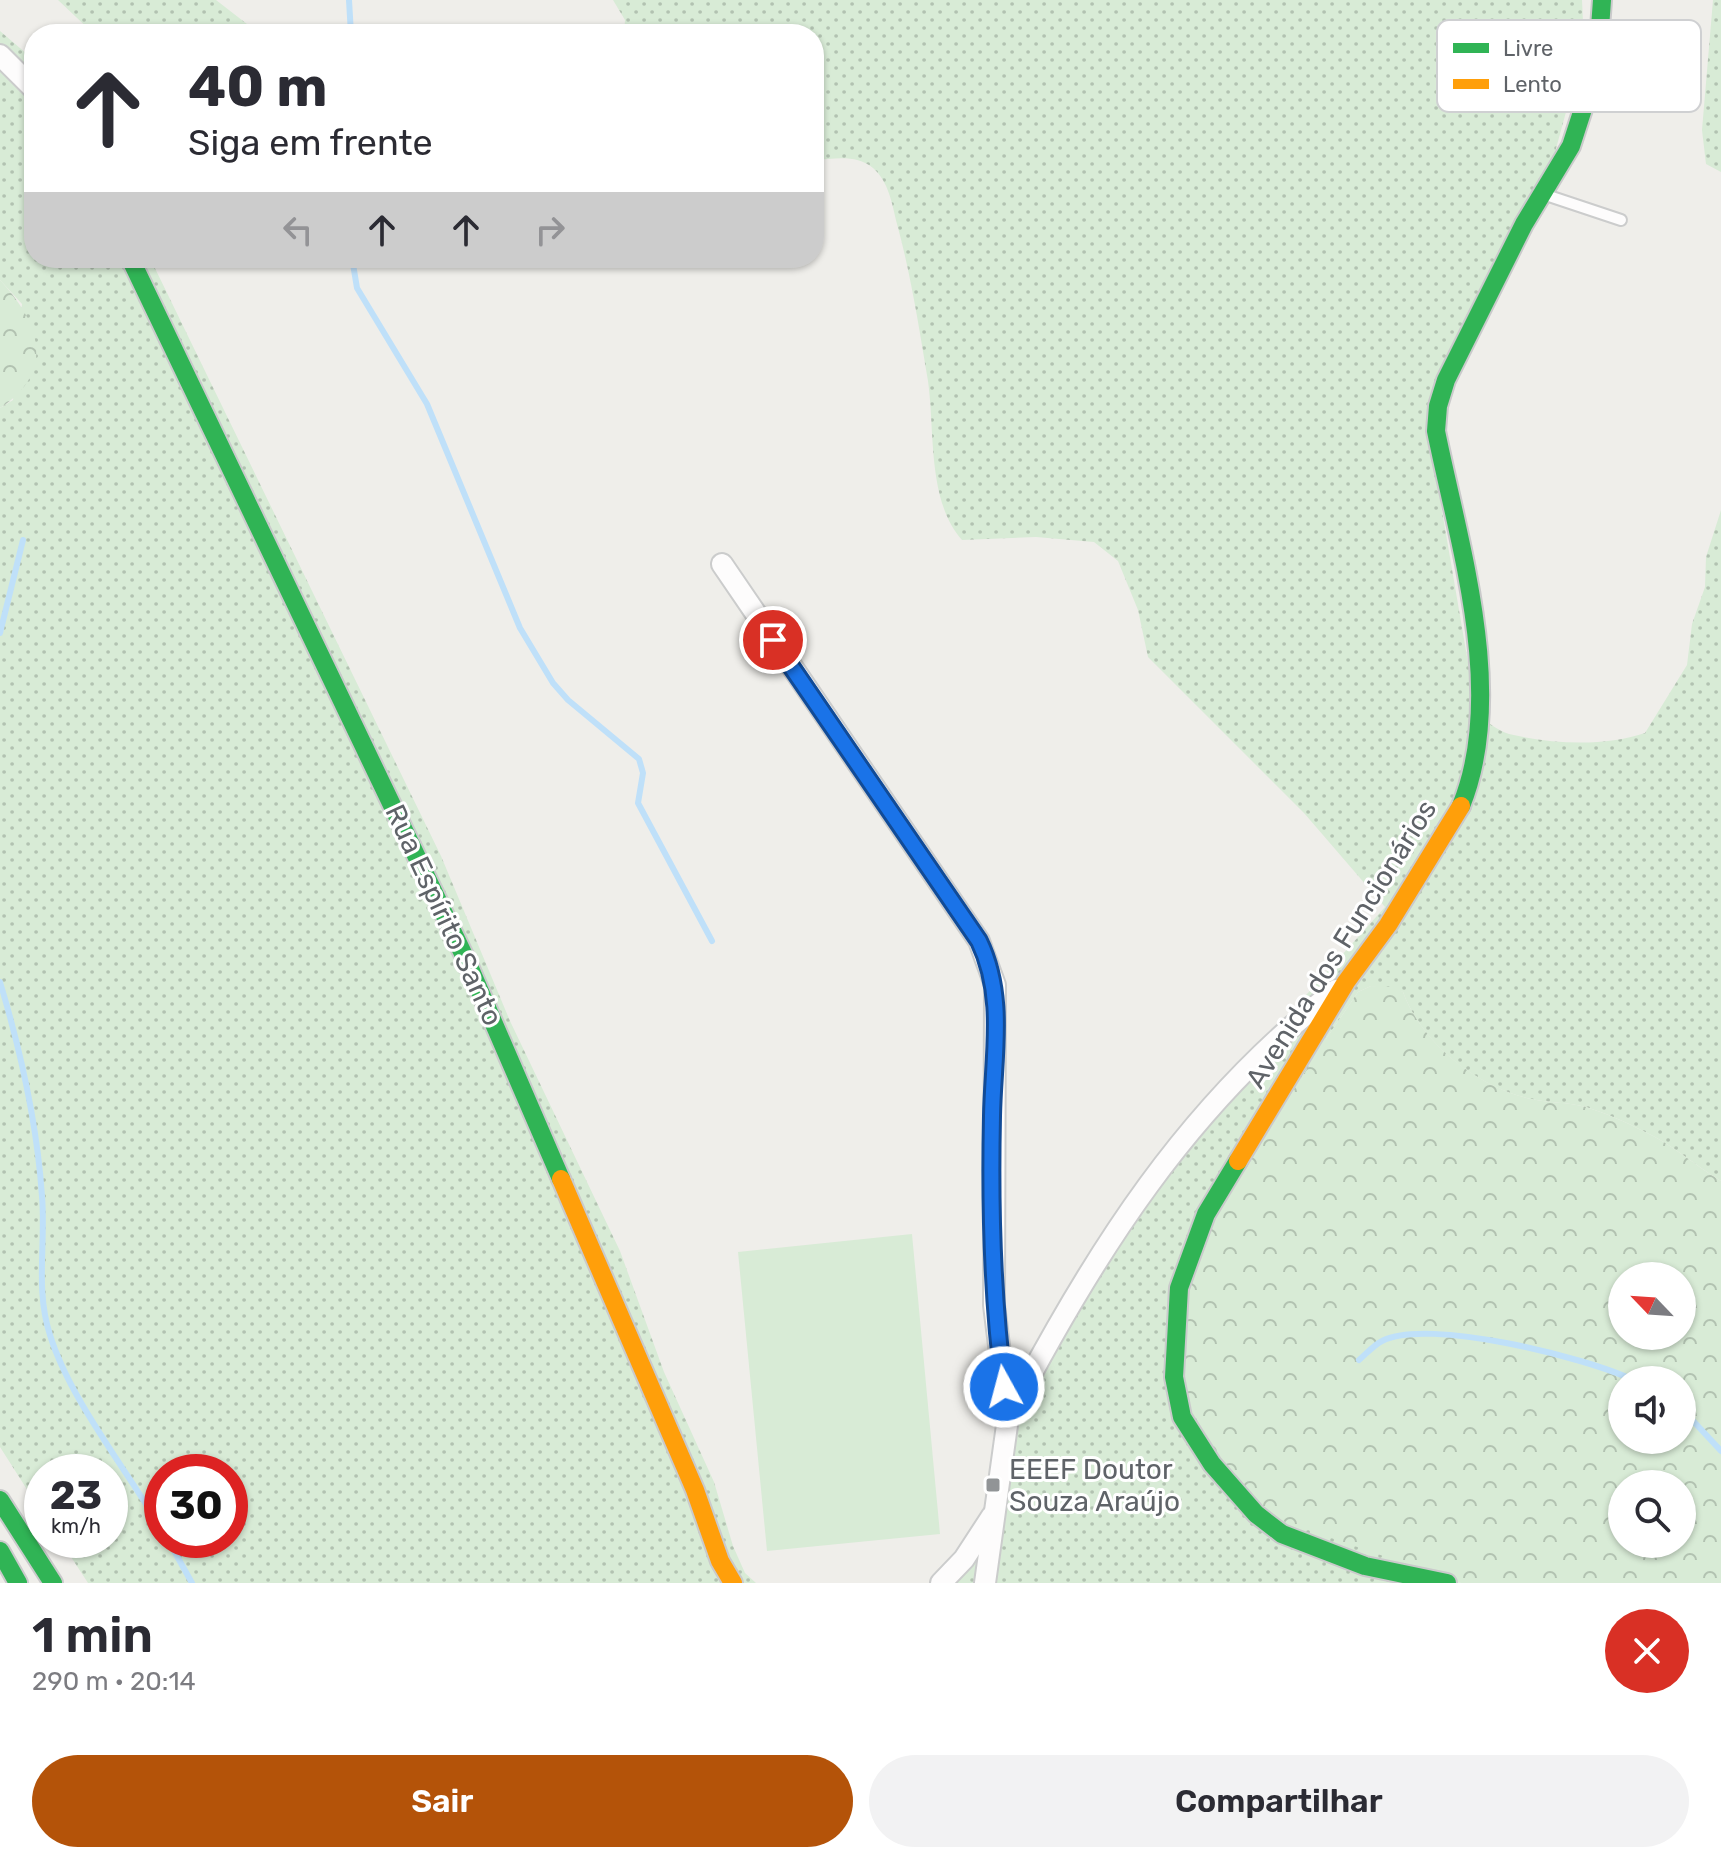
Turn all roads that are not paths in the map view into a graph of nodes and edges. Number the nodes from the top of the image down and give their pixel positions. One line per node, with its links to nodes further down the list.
1 (1602, 0): 2 (main road, Avenida dos Funcionários)
2 (1601, 20)
3 (0, 55): 4 (street)
4 (24, 79)
5 (1582, 112): 6 (main road, Avenida dos Funcionários)
6 (1542, 194): 7 (lane); 10 (main road, Avenida dos Funcionários)
7 (1621, 220)
8 (135, 268): 17 (main road, Rua Espírito Santo)
9 (722, 564): 11 (street)
10 (1346, 982): 11 (street); 20 (main road, Avenida dos Funcionários)
11 (1008, 1418): 13 (street)
12 (0, 1500): 16 (main road)
13 (995, 1512): 18 (street); 19 (street)
14 (0, 1551): 15 (main road)
15 (18, 1583)
16 (53, 1583)
17 (733, 1583)
18 (941, 1583)
19 (985, 1583)
20 (1447, 1583)

